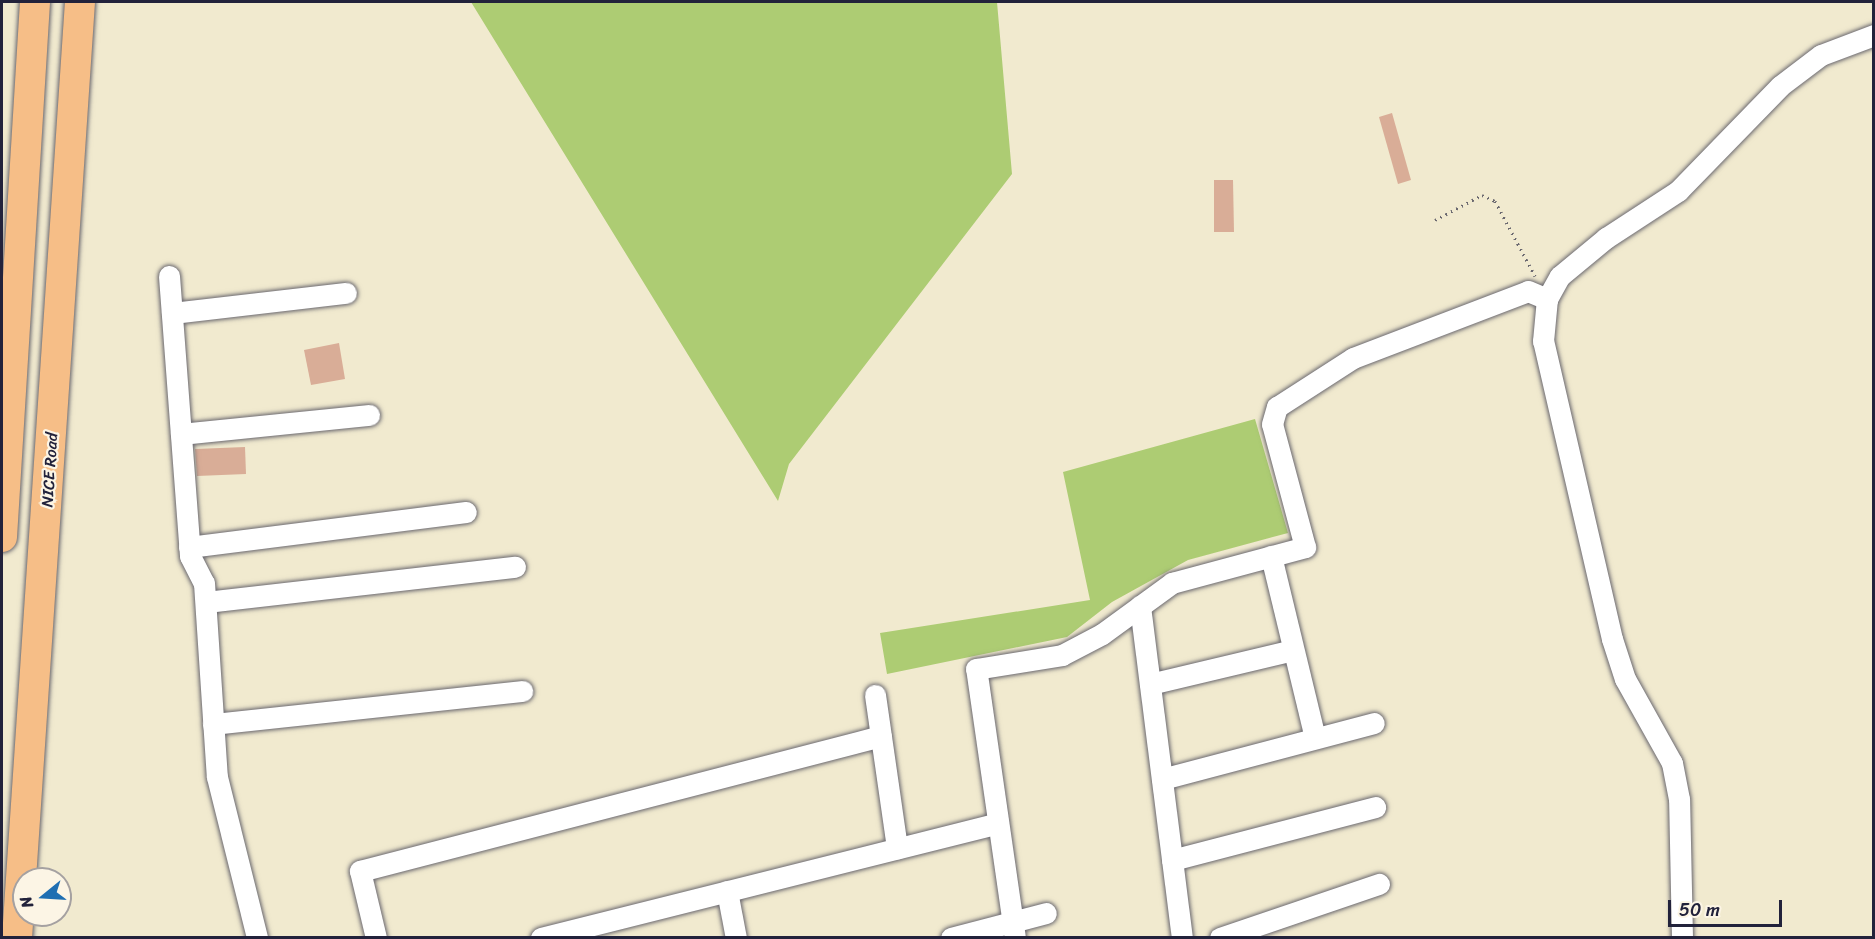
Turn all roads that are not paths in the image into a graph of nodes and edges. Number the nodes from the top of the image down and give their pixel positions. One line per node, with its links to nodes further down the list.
1 (35, 2): 11 (highway)
2 (80, 2): 34 (highway, NICE Road)
3 (1874, 35): 6 (street)
4 (169, 276): 7 (street)
5 (346, 293): 7 (street)
6 (1547, 299): 13 (street); 42 (street)
7 (172, 313): 9 (street)
8 (369, 415): 9 (street)
9 (181, 434): 12 (street)
10 (466, 512): 12 (street)
11 (2, 537)
12 (189, 547): 15 (street)
13 (1271, 556): 16 (street); 17 (street)
14 (515, 567): 15 (street)
15 (206, 602): 22 (street)
16 (1140, 606): 18 (street); 27 (street)
17 (1293, 650): 18 (street); 24 (street)
18 (1150, 684): 25 (street)
19 (522, 691): 22 (street)
20 (875, 695): 23 (street)
21 (1374, 723): 24 (street)
22 (213, 724): 35 (street)
23 (881, 736): 28 (street); 36 (street)
24 (1315, 738): 25 (street)
25 (1162, 779): 29 (street)
26 (1375, 807): 29 (street)
27 (998, 822): 28 (street); 33 (street)
28 (897, 848): 31 (street)
29 (1172, 860): 40 (street)
30 (1379, 884): 41 (street)
31 (727, 891): 37 (street); 38 (street)
32 (1046, 913): 33 (street)
33 (1013, 930): 39 (street)
34 (17, 938)
35 (257, 938)
36 (376, 938)
37 (541, 938)
38 (736, 938)
39 (951, 938)
40 (1182, 938)
41 (1220, 938)
42 (1682, 938)

